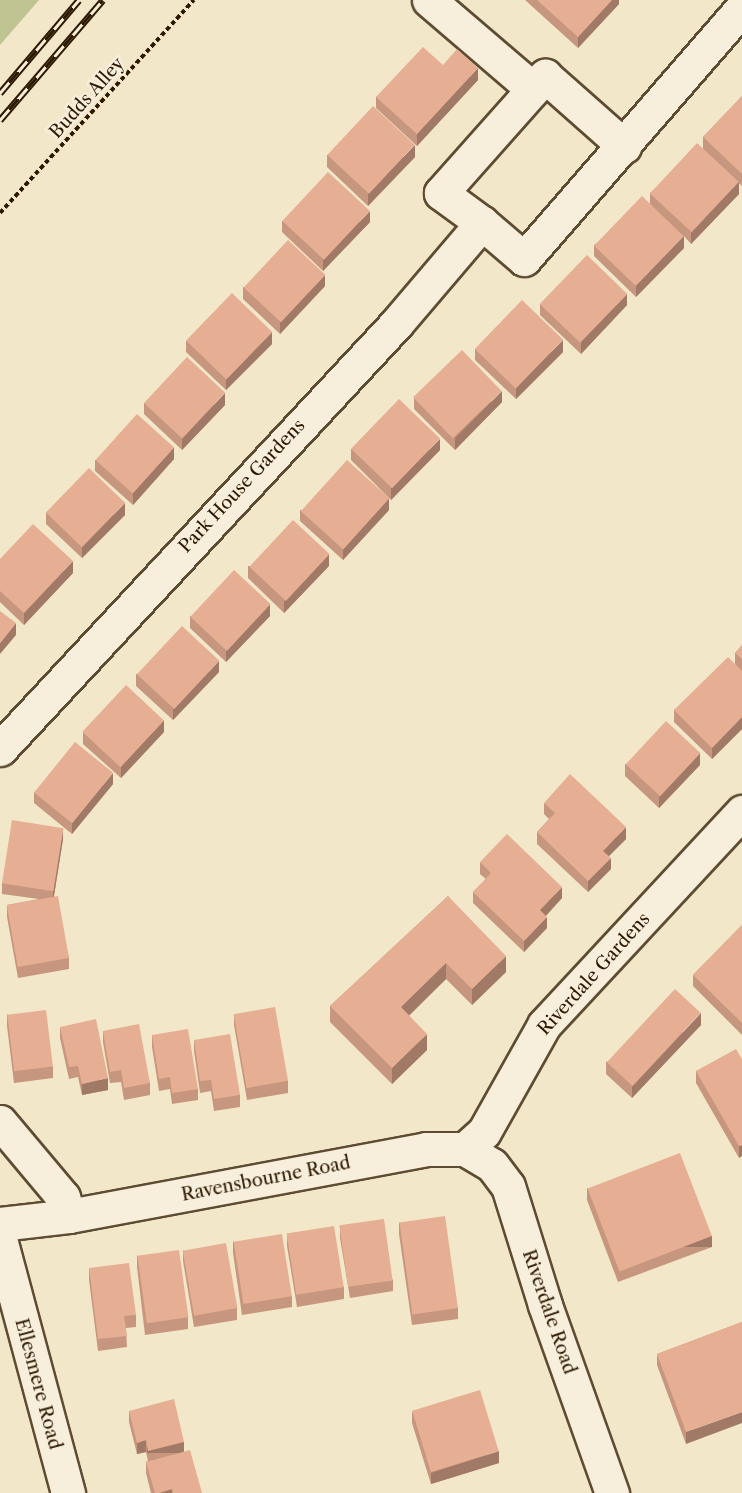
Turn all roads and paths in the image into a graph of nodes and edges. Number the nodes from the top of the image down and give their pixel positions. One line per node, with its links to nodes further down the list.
1 (194, 0): 6 (path, Budds Alley)
2 (429, 0): 4 (street)
3 (742, 8): 5 (street)
4 (533, 89): 5 (street); 7 (street)
5 (624, 146): 7 (street)
6 (0, 213)
7 (482, 223): 8 (street, Park House Gardens)
8 (0, 749)
9 (742, 812): 11 (street, Riverdale Gardens)
10 (0, 1122): 12 (street)
11 (465, 1149): 12 (street, Ravensbourne Road); 16 (street, Riverdale Road)
12 (69, 1216): 13 (street, Ravensbourne Road)
13 (0, 1224)
14 (0, 1239): 15 (street, Ellesmere Road)
15 (68, 1493)
16 (612, 1493)

